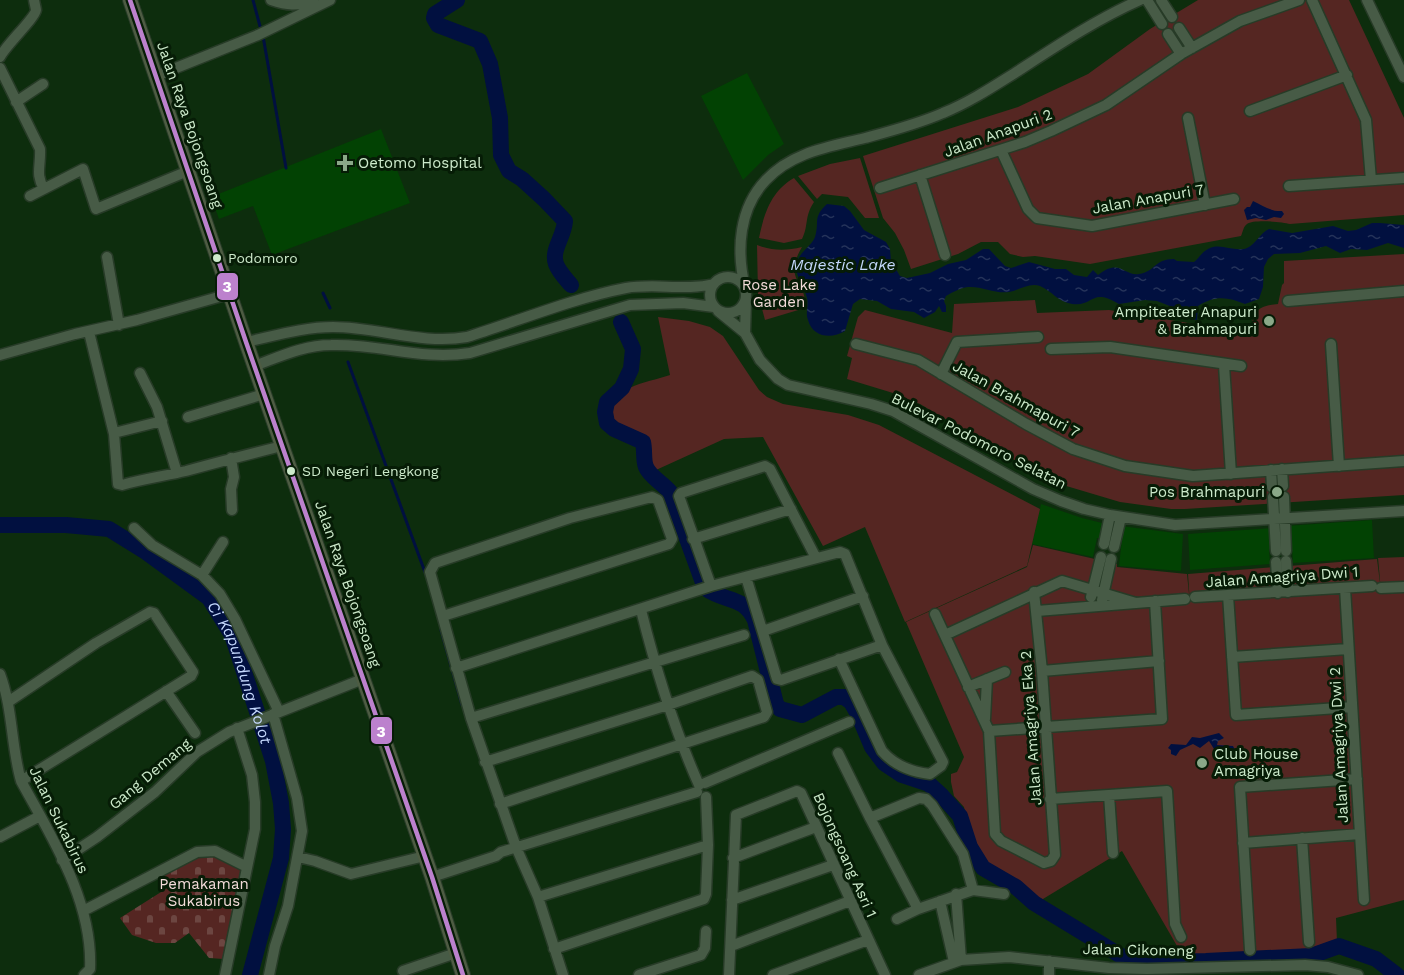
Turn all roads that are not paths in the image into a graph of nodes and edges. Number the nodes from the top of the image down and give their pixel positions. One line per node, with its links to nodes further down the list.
1 (34, 0): 18 (street)
2 (130, 0): 21 (main road, Jalan Raya Bojongsoang)
3 (271, 0): 4 (street)
4 (313, 0)
5 (330, 0): 21 (street)
6 (1140, 0): 39 (street)
7 (1147, 0): 13 (street)
8 (1161, 0): 12 (street)
9 (1299, 0): 16 (street, Jalan Anapuri 2)
10 (1312, 0): 20 (street)
11 (1367, 0): 22 (street)
12 (1172, 17)
13 (1162, 24)
14 (1179, 28): 16 (street)
15 (1168, 34): 17 (street)
16 (1192, 48): 17 (street, Jalan Anapuri 2)
17 (1182, 54): 27 (street, Jalan Anapuri 2)
18 (0, 57)
19 (0, 68): 24 (street)
20 (1347, 75): 25 (street); 31 (street)
21 (156, 76): 28 (main road, Jalan Raya Bojongsoang)
22 (1404, 77)
23 (43, 84): 24 (street)
24 (16, 102): 34 (street)
25 (1250, 111)
26 (1188, 118): 37 (street)
27 (1001, 150): 29 (street, Jalan Anapuri 2); 37 (street, Jalan Anapuri 7)
28 (188, 171): 34 (street); 45 (main road, Jalan Raya Bojongsoang)
29 (920, 175): 33 (street, Jalan Anapuri 2); 38 (street)
30 (1404, 178): 31 (street)
31 (1371, 180): 32 (street)
32 (1289, 186)
33 (880, 188)
34 (44, 189): 35 (street)
35 (30, 196)
36 (1234, 199): 37 (street, Jalan Anapuri 7)
37 (1205, 204)
38 (945, 255)
39 (739, 256): 41 (street); 42 (street)
40 (107, 257): 52 (street)
41 (716, 282): 42 (street); 43 (street); 50 (street)
42 (745, 286): 46 (street)
43 (684, 287): 48 (street); 49 (street)
44 (1404, 291): 47 (street)
45 (230, 294): 52 (street); 57 (main road, Jalan Raya Bojongsoang)
46 (747, 299): 50 (street); 55 (street, Bulevar Podomoro Selatan)
47 (1288, 301)
48 (683, 303): 50 (street); 51 (street)
49 (569, 304): 51 (street); 53 (street)
50 (716, 309): 55 (street, Bulevar Podomoro Selatan)
51 (573, 321): 60 (street)
52 (119, 325): 54 (street)
53 (314, 329): 57 (street); 60 (street)
54 (89, 332): 62 (street); 71 (street)
55 (746, 333): 83 (street, Bulevar Podomoro Selatan)
56 (1038, 337): 67 (street)
57 (246, 342): 64 (main road, Jalan Raya Bojongsoang)
58 (856, 344): 67 (street, Jalan Brahmapuri 7)
59 (1331, 344): 75 (street)
60 (317, 346): 64 (street)
61 (1051, 349): 63 (street)
62 (0, 355)
63 (1224, 364): 65 (street); 78 (street)
64 (254, 366): 68 (main road, Jalan Raya Bojongsoang)
65 (1240, 366)
66 (140, 373): 70 (street)
67 (941, 374): 78 (street, Jalan Brahmapuri 7)
68 (264, 394): 69 (street); 72 (main road, Jalan Raya Bojongsoang)
69 (188, 417)
70 (162, 421): 71 (street); 77 (street)
71 (114, 432): 77 (street)
72 (282, 446): 73 (street); 123 (main road, Jalan Raya Bojongsoang)
73 (231, 458): 77 (street); 81 (street)
74 (1404, 461): 75 (street, Jalan Brahmapuri 7)
75 (1339, 466): 76 (street, Jalan Brahmapuri 7)
76 (1277, 469): 78 (street, Jalan Brahmapuri 7); 79 (street)
77 (177, 473)
78 (1231, 474)
79 (1278, 492): 84 (street); 85 (street)
80 (791, 509): 87 (street); 87 (street); 91 (street)
81 (232, 510)
82 (1404, 511): 85 (street, Bulevar Podomoro Selatan)
83 (1115, 516): 84 (street, Bulevar Podomoro Selatan); 89 (street)
84 (1274, 518): 85 (street, Bulevar Podomoro Selatan); 90 (street)
85 (1286, 518): 90 (street)
86 (134, 528): 93 (street)
87 (693, 539): 96 (street)
88 (223, 542): 93 (street)
89 (1109, 545)
90 (1281, 556): 100 (street)
91 (816, 558): 94 (street); 102 (street)
92 (1106, 558): 99 (street)
93 (202, 575): 130 (street)
94 (746, 577): 96 (street); 110 (street)
95 (1404, 587): 97 (street, Jalan Amagriya Dwi 1)
96 (707, 588): 106 (street)
97 (1345, 588): 100 (street, Jalan Amagriya Dwi 1); 114 (street, Jalan Amagriya Dwi 2)
98 (1034, 592): 99 (street); 107 (street, Jalan Amagriya Eka 2); 112 (street)
99 (1098, 592): 104 (street); 105 (street)
100 (1283, 592): 101 (street, Jalan Amagriya Dwi 1)
101 (1228, 595): 103 (street, Jalan Amagriya Dwi 1); 115 (street)
102 (863, 596): 110 (street); 113 (street)
103 (1155, 601): 104 (street, Jalan Amagriya Dwi 1); 117 (street)
104 (1136, 603): 105 (street, Jalan Amagriya Dwi 1)
105 (1095, 606): 107 (street, Jalan Amagriya Dwi 1)
106 (641, 610): 118 (street); 119 (street)
107 (1037, 611): 120 (street, Jalan Amagriya Eka 2)
108 (935, 614): 112 (street)
109 (443, 616): 109 (street); 119 (street)
110 (763, 631): 116 (street)
111 (744, 635): 118 (street)
112 (945, 635): 125 (street)
113 (882, 645): 116 (street); 116 (street)
114 (1348, 649): 115 (street); 129 (street, Jalan Amagriya Dwi 2)
115 (1232, 657): 129 (street)
116 (839, 659)
117 (1159, 661): 120 (street); 134 (street)
118 (654, 663): 128 (street); 131 (street)
119 (456, 668): 131 (street)
120 (1042, 670): 134 (street, Jalan Amagriya Eka 2)
121 (1005, 672): 124 (street)
122 (0, 674): 127 (street, Jalan Sukabirus)
123 (363, 679): 130 (street, Gang Demang); 156 (main road, Jalan Raya Bojongsoang)
124 (987, 679): 125 (street); 135 (street)
125 (969, 687): 135 (street)
126 (166, 691): 127 (street); 136 (street); 141 (street)
127 (8, 702): 141 (street, Jalan Sukabirus)
128 (668, 705): 137 (street); 137 (street); 139 (street)
129 (1352, 707): 140 (street, Jalan Amagriya Dwi 2)
130 (273, 714): 133 (street, Gang Demang); 157 (street)
131 (471, 718): 139 (street)
132 (849, 722): 142 (street)
133 (242, 726): 159 (street, Gang Demang); 161 (street)
134 (1045, 726): 135 (street); 144 (street, Jalan Amagriya Eka 2)
135 (987, 727): 144 (street, Jalan Amagriya Eka 2)
136 (195, 733)
137 (684, 745): 142 (street); 145 (street)
138 (838, 753): 147 (street)
139 (486, 762): 145 (street)
140 (1357, 779): 149 (street, Jalan Amagriya Dwi 2); 152 (street)
141 (21, 781): 146 (street, Jalan Sukabirus)
142 (702, 789): 153 (street); 154 (street)
143 (1109, 795): 144 (street); 155 (street); 175 (street)
144 (1050, 799)
145 (500, 804): 154 (street)
146 (40, 816): 150 (street); 159 (street, Jalan Sukabirus)
147 (870, 818): 163 (street); 171 (street)
148 (816, 827): 158 (street); 158 (street, Bojongsoang Asri 1); 160 (street, Bojongsoang Asri 1)
149 (1360, 834): 151 (street); 169 (street, Jalan Amagriya Dwi 2)
150 (0, 837)
151 (1302, 838): 152 (street); 177 (street)
152 (1243, 843): 180 (street)
153 (708, 846): 166 (street); 179 (street)
154 (516, 848): 162 (street); 166 (street)
155 (1113, 852)
156 (425, 856): 157 (street); 162 (main road, Jalan Raya Bojongsoang)
157 (298, 857): 189 (street)
158 (733, 858): 167 (street, Bojongsoang Asri 1)
159 (62, 860): 172 (street, Jalan Sukabirus)
160 (833, 864): 167 (street); 170 (street, Bojongsoang Asri 1)
161 (247, 867): 172 (street); 188 (street)
162 (431, 874): 181 (main road, Jalan Raya Bojongsoang)
163 (973, 890): 164 (street); 165 (street)
164 (956, 894): 168 (street); 182 (street)
165 (1004, 894)
166 (538, 897): 179 (street)
167 (732, 900): 178 (street, Bojongsoang Asri 1)
168 (940, 900): 171 (street); 182 (street)
169 (1364, 900)
170 (850, 902): 176 (street, Bojongsoang Asri 1); 178 (street)
171 (918, 909): 173 (street)
172 (83, 911): 187 (street, Jalan Sukabirus)
173 (897, 919)
174 (706, 931): 192 (street)
175 (1181, 937)
176 (868, 940): 194 (street); 195 (street, Bojongsoang Asri 1)
177 (1309, 942)
178 (731, 946): 193 (street, Bojongsoang Asri 1)
179 (554, 949): 191 (street)
180 (1250, 950)
181 (456, 953): 184 (street); 190 (main road, Jalan Raya Bojongsoang)
182 (957, 961): 183 (street, Jalan Cikoneng); 196 (street, Jalan Cikoneng)
183 (1049, 961): 186 (street, Jalan Cikoneng); 197 (street)
184 (404, 971)
185 (1221, 971): 186 (street, Jalan Cikoneng); 198 (street, Jalan Cikoneng)
186 (1147, 972)
187 (84, 975)
188 (225, 975)
189 (269, 975)
190 (463, 975)
191 (562, 975)
192 (639, 975)
193 (729, 975)
194 (773, 975)
195 (885, 975)
196 (919, 975)
197 (1049, 975)
198 (1358, 975)

